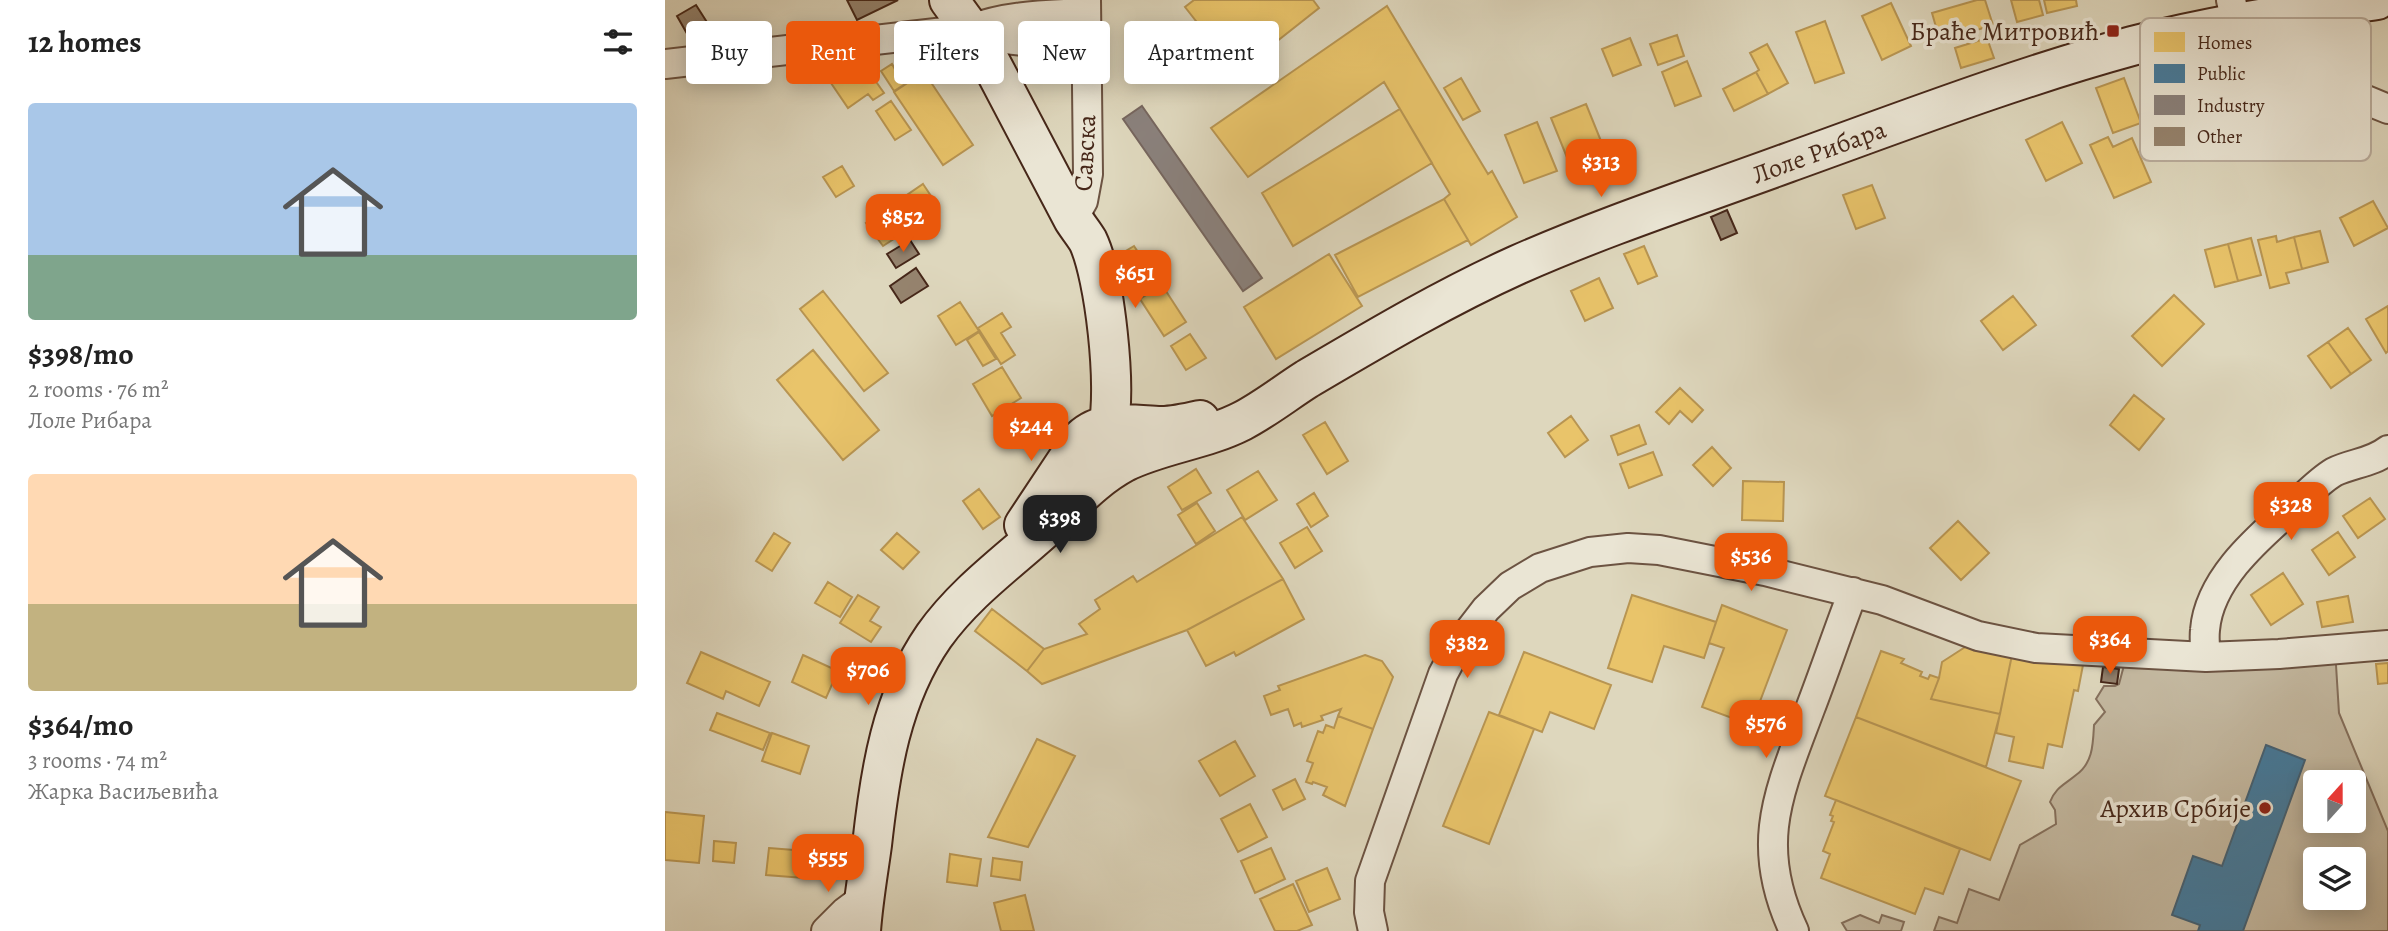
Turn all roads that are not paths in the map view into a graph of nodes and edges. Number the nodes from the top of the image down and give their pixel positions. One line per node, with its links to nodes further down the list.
1 (2377, 0): 2 (main road, Лоле Рибара)
2 (2234, 11): 5 (main road, Лоле Рибара)
3 (960, 15): 4 (street); 7 (street); 10 (main road)
4 (1086, 17): 10 (street, Савска)
5 (2214, 18)
6 (2140, 44): 12 (main road, Лоле Рибара)
7 (665, 64)
8 (2371, 102): 9 (street)
9 (2388, 109)
10 (1073, 219): 12 (main road, Савска)
11 (2388, 450): 16 (street)
12 (1099, 455): 13 (main road, Лоле Рибара); 13 (main road, Лоле Рибара)
13 (992, 573): 17 (main road, Лоле Рибара)
14 (1853, 592): 16 (street); 19 (street); 20 (street)
15 (2388, 645): 16 (street)
16 (2206, 657)
17 (863, 914): 18 (street)
18 (826, 931)
19 (1373, 931)
20 (1794, 931)

